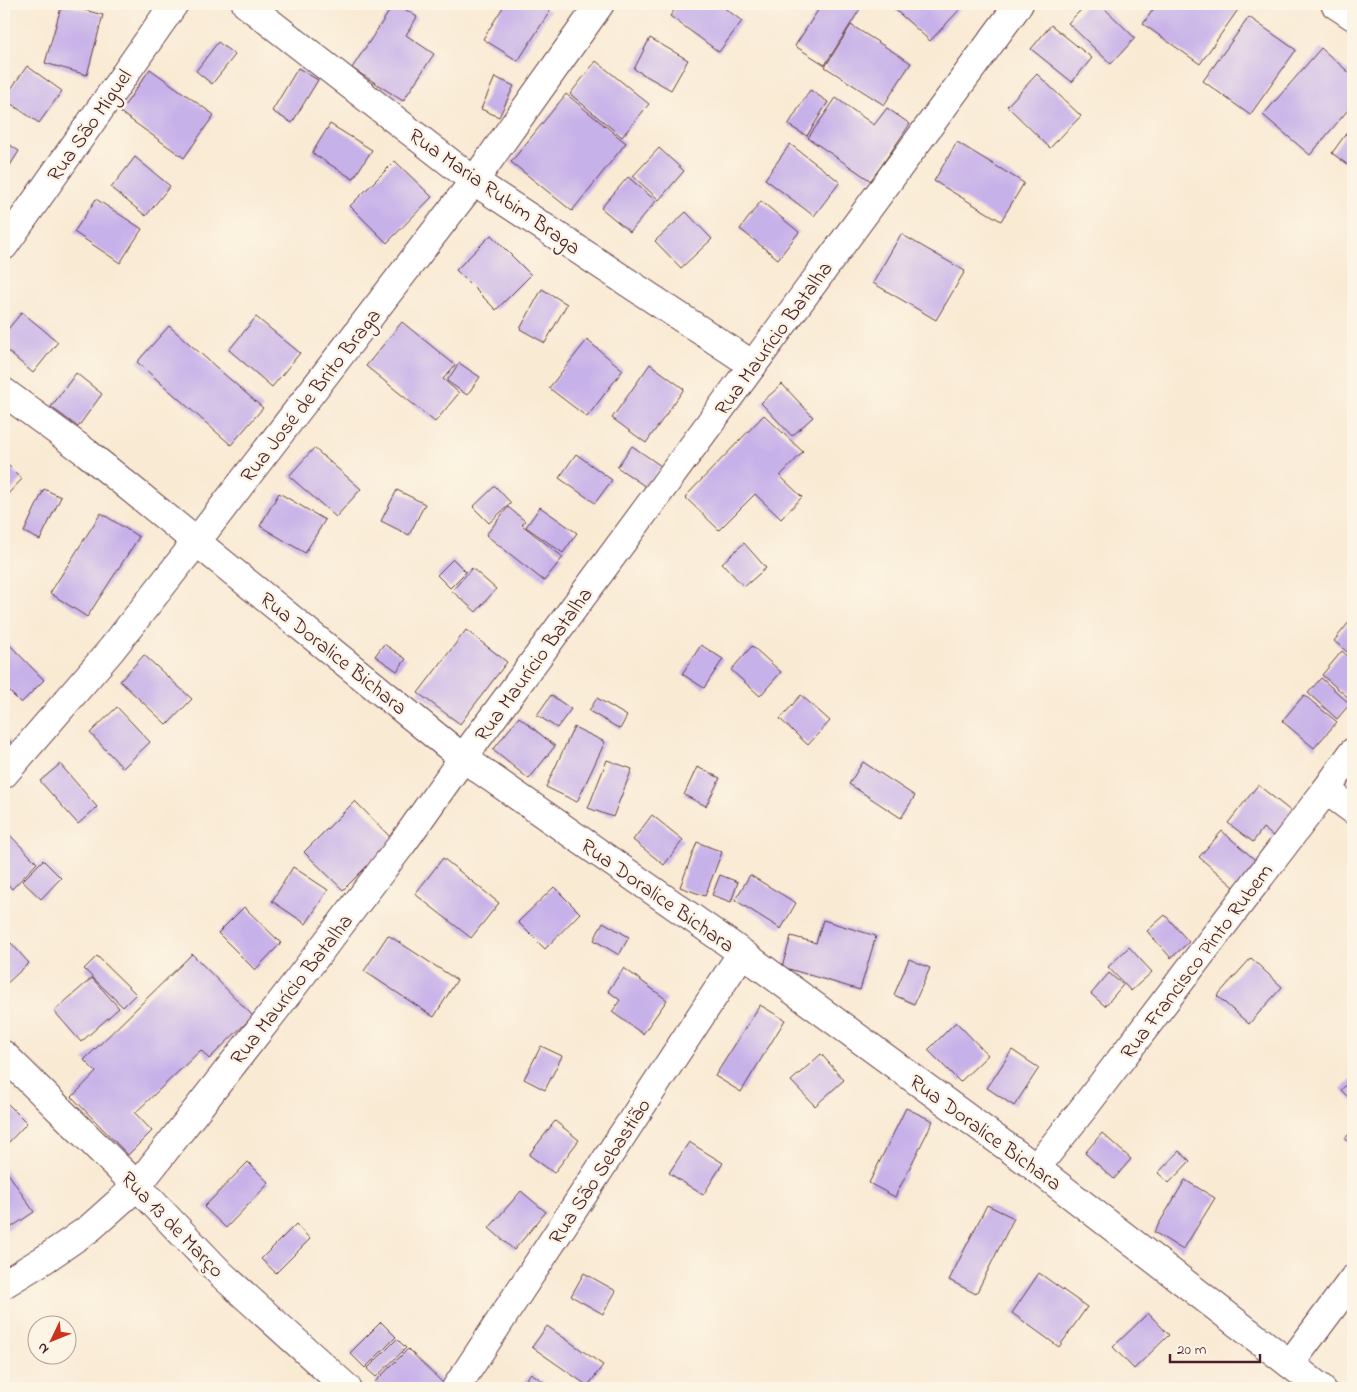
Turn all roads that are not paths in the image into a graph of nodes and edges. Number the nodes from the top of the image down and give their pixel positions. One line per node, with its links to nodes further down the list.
1 (174, 4): 8 (street, Rua São Miguel)
2 (246, 4): 7 (street, Rua Maria Rubim Braga)
3 (600, 4): 7 (street, Rua José de Brito Braga)
4 (1019, 4): 9 (street, Rua Maurício Batalha)
5 (1335, 4): 6 (street)
6 (1353, 16)
7 (474, 181): 9 (street, Rua Maria Rubim Braga); 11 (street, Rua José de Brito Braga)
8 (4, 246)
9 (753, 365): 13 (street, Rua Maurício Batalha)
10 (4, 392): 11 (street, Rua Doralice Bichara)
11 (197, 541): 13 (street, Rua Doralice Bichara); 14 (street, Rua José de Brito Braga)
12 (1353, 752): 15 (street, Rua Francisco Pinto Rubem)
13 (463, 758): 17 (street, Rua Doralice Bichara); 20 (street, Rua Maurício Batalha)
14 (4, 774)
15 (1326, 790): 16 (street); 19 (street, Rua Francisco Pinto Rubem)
16 (1353, 810)
17 (742, 953): 19 (street, Rua Doralice Bichara); 25 (street, Rua São Sebastião)
18 (4, 1056): 20 (street, Rua 13 de Março)
19 (1036, 1168): 23 (street, Rua Doralice Bichara)
20 (137, 1186): 22 (street, Rua Maurício Batalha); 24 (street, Rua 13 de Março)
21 (1353, 1279): 23 (street)
22 (4, 1284)
23 (1290, 1364): 26 (street, Rua Doralice Bichara)
24 (347, 1388)
25 (456, 1388)
26 (1321, 1388)

